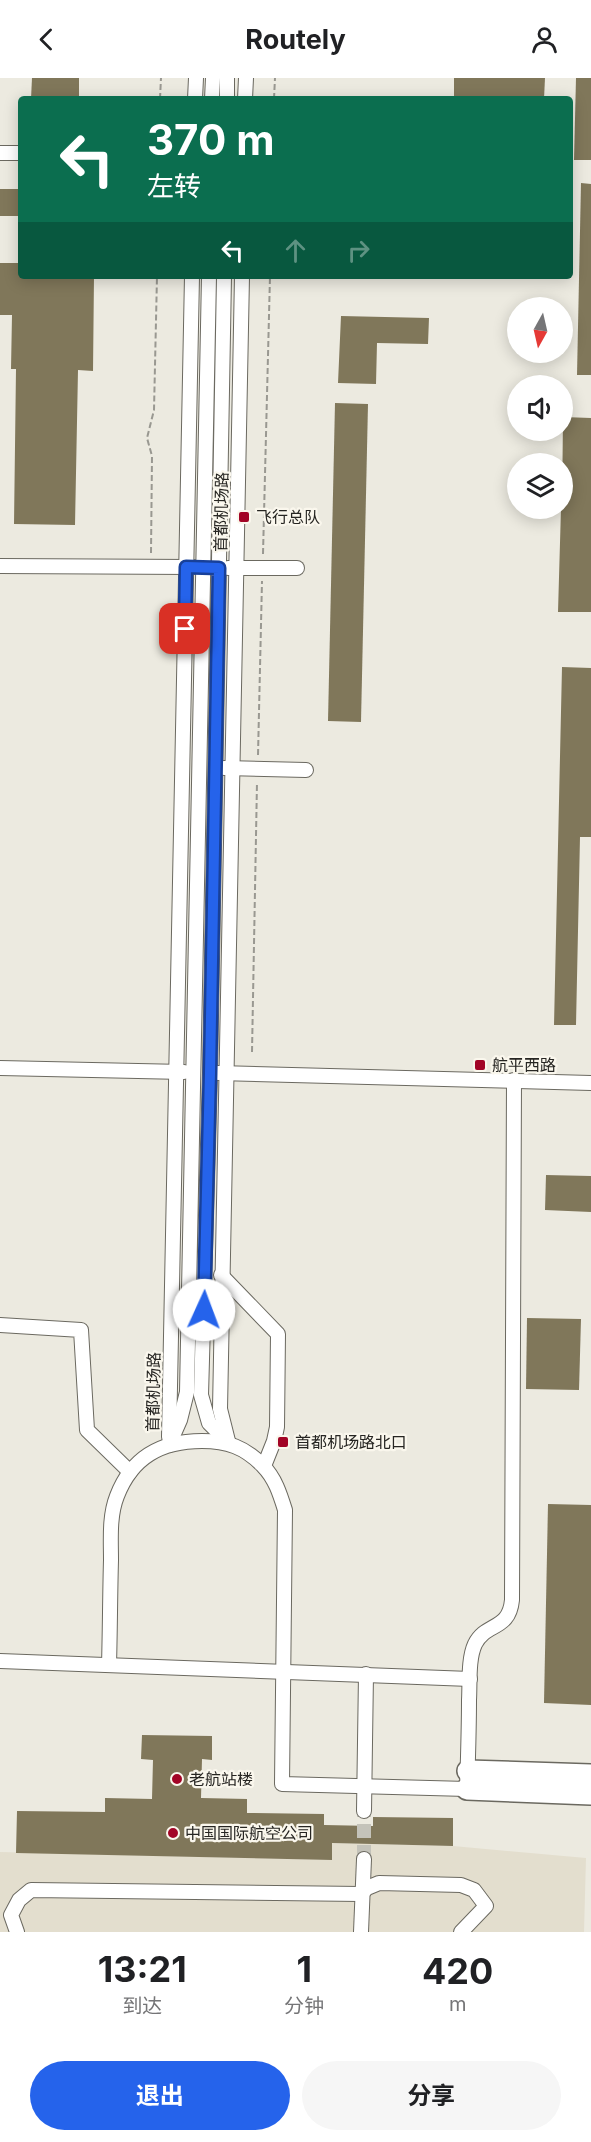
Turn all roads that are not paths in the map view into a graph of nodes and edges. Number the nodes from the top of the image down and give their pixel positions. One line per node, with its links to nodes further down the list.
1 (196, 78): 5 (street)
2 (213, 78): 6 (street)
3 (227, 78): 7 (street)
4 (246, 78): 8 (street)
5 (195, 96)
6 (212, 96)
7 (227, 96)
8 (245, 96)
9 (0, 153): 10 (street)
10 (18, 153)
11 (192, 279): 16 (street, 首都机场路)
12 (209, 279): 17 (street, 首都机场路)
13 (224, 279): 18 (street, 首都机场路)
14 (242, 279): 19 (street, 首都机场路)
15 (0, 566): 16 (street)
16 (186, 567): 17 (street); 23 (street, 首都机场路)
17 (204, 568): 18 (street); 21 (street, 首都机场路)
18 (219, 568): 19 (street); 22 (street, 首都机场路)
19 (237, 568): 20 (street); 24 (street, 首都机场路)
20 (297, 568)
21 (202, 684): 23 (street); 25 (street, 首都机场路)
22 (217, 685): 24 (street); 26 (street, 首都机场路)
23 (184, 710): 29 (street, 首都机场路)
24 (234, 710): 27 (street, 首都机场路)
25 (200, 767): 26 (street); 31 (street, 首都机场路)
26 (216, 768): 27 (street); 32 (street, 首都机场路)
27 (233, 768): 28 (street); 30 (street, 首都机场路)
28 (306, 770)
29 (181, 893): 31 (street); 34 (street, 首都机场路)
30 (230, 895): 32 (street); 37 (street, 首都机场路)
31 (197, 914): 35 (street, 首都机场路)
32 (213, 915): 36 (street, 首都机场路)
33 (0, 1068): 34 (street)
34 (178, 1072): 35 (street); 42 (street, 首都机场路)
35 (195, 1073): 36 (street); 40 (street, 首都机场路)
36 (210, 1073): 37 (street); 41 (street, 首都机场路)
37 (226, 1074): 38 (street); 43 (street, 首都机场路)
38 (514, 1080): 39 (street); 53 (street)
39 (591, 1083)
40 (190, 1246): 42 (street); 46 (street, 首都机场路)
41 (206, 1248): 43 (street); 45 (street, 首都机场路)
42 (172, 1273): 46 (street, 首都机场路)
43 (223, 1279): 45 (street, 首都机场路); 47 (street)
44 (0, 1324): 48 (street)
45 (229, 1443): 46 (street); 47 (street)
46 (169, 1445): 48 (street)
47 (264, 1466): 51 (street)
48 (130, 1472): 50 (street)
49 (0, 1661): 50 (street)
50 (109, 1665): 51 (street)
51 (284, 1671): 52 (street); 57 (street)
52 (366, 1674): 53 (street); 57 (street)
53 (470, 1679): 55 (street)
54 (591, 1775): 56 (highway)
55 (467, 1780): 56 (highway); 57 (street)
56 (555, 1784): 58 (highway)
57 (364, 1786): 59 (street)
58 (591, 1794)
59 (364, 1811)
60 (364, 1859): 61 (street)
61 (361, 1894): 62 (street); 64 (street); 65 (street)
62 (6, 1915): 63 (street)
63 (17, 1932)
64 (361, 1932)
65 (461, 1932)

